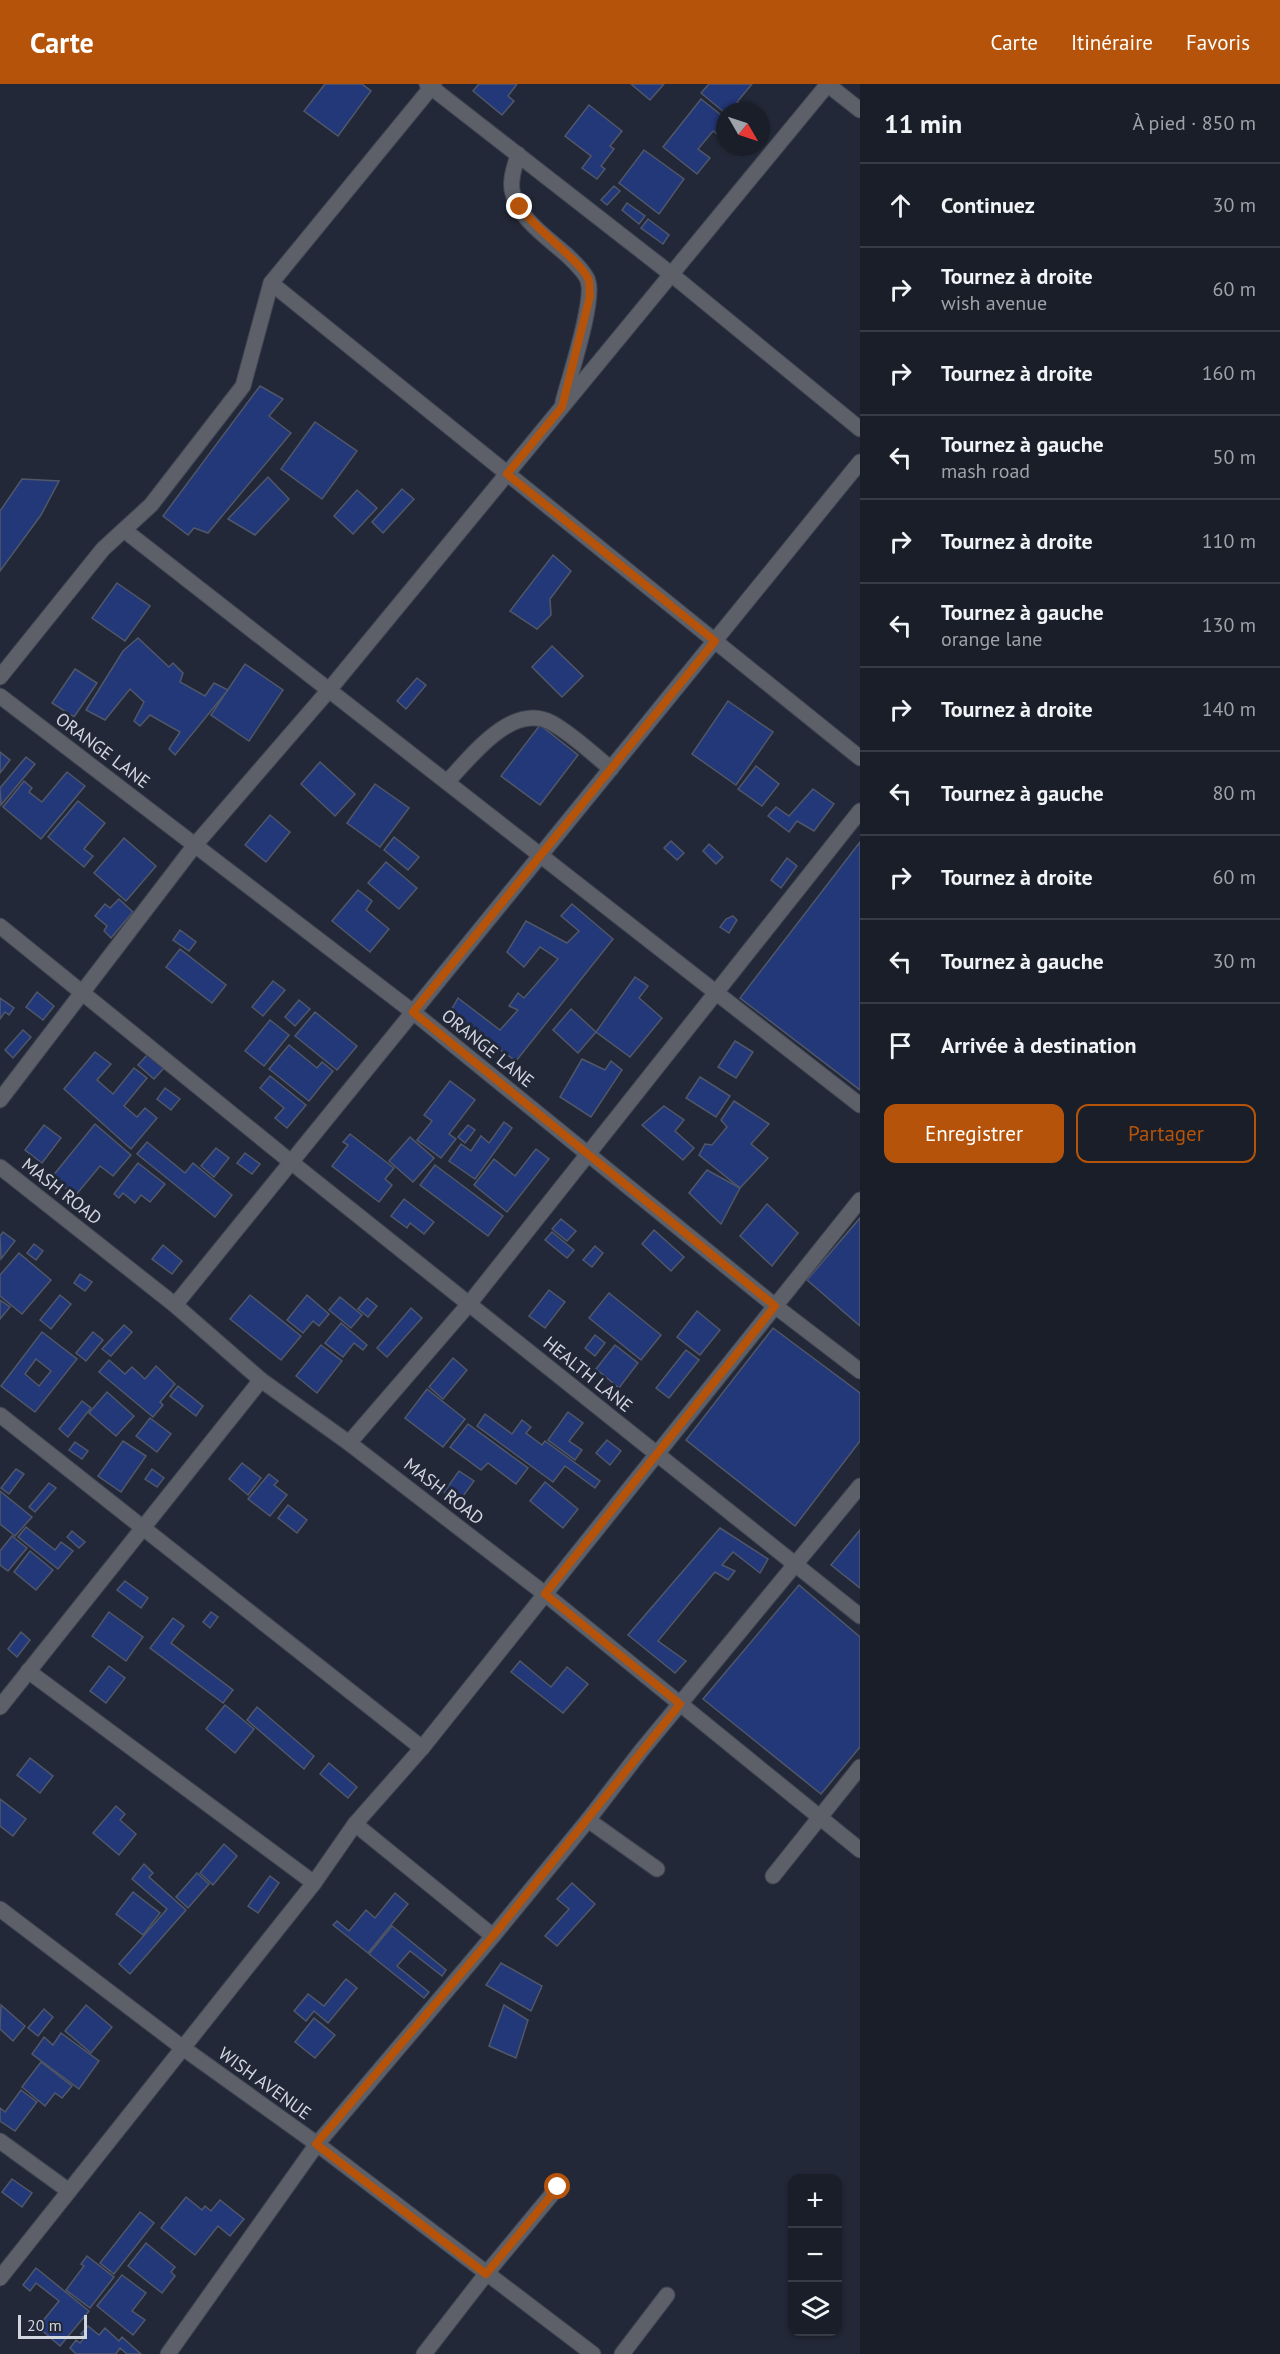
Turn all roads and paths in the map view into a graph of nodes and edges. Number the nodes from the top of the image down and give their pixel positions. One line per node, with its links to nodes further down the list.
1 (827, 84): 3 (street); 5 (street)
2 (431, 85): 4 (street); 6 (street)
3 (860, 110)
4 (518, 154): 5 (street); 7 (street)
5 (671, 274): 7 (street); 8 (street)
6 (271, 283): 10 (street); 11 (street)
7 (562, 407): 10 (street)
8 (860, 429)
9 (860, 462): 12 (street)
10 (507, 474): 12 (street); 14 (street)
11 (124, 530): 13 (street); 14 (street)
12 (715, 641): 16 (street); 17 (street)
13 (0, 677)
14 (329, 690): 18 (street); 20 (street)
15 (0, 696): 20 (street, ORANGE LANE)
16 (860, 758)
17 (611, 769): 18 (street); 21 (street)
18 (447, 782): 21 (street)
19 (860, 811): 24 (street)
20 (195, 845): 23 (street); 25 (street, ORANGE LANE)
21 (541, 855): 24 (street); 25 (street)
22 (0, 926): 23 (street, HEALTH LANE)
23 (83, 992): 26 (street); 29 (street, HEALTH LANE)
24 (717, 993): 27 (street); 28 (street)
25 (413, 1012): 28 (street, ORANGE LANE); 29 (street)
26 (0, 1100)
27 (860, 1106)
28 (587, 1153): 32 (street); 34 (street, ORANGE LANE)
29 (291, 1162): 32 (street, HEALTH LANE); 33 (street)
30 (0, 1167): 33 (street, MASH ROAD)
31 (860, 1200): 34 (street)
32 (469, 1304): 38 (street); 39 (street, HEALTH LANE)
33 (175, 1305): 36 (street, MASH ROAD)
34 (775, 1306): 35 (street, ORANGE LANE); 39 (street)
35 (860, 1371)
36 (261, 1380): 38 (street, MASH ROAD); 41 (street)
37 (0, 1415): 41 (street)
38 (349, 1443): 43 (street, MASH ROAD)
39 (657, 1454): 42 (street, HEALTH LANE); 43 (street)
40 (860, 1486): 42 (street)
41 (143, 1528): 45 (street); 48 (street)
42 (795, 1564): 44 (street, HEALTH LANE); 46 (street)
43 (545, 1594): 46 (street, MASH ROAD); 48 (street)
44 (860, 1616)
45 (28, 1671): 47 (street); 56 (street)
46 (680, 1704): 50 (street, MASH ROAD); 51 (street)
47 (0, 1707)
48 (422, 1748): 52 (street)
49 (860, 1767): 50 (street)
50 (819, 1817): 53 (street, MASH ROAD); 55 (street)
51 (588, 1820): 54 (street); 58 (street)
52 (355, 1824): 56 (street); 58 (street)
53 (860, 1851)
54 (657, 1869)
55 (773, 1876)
56 (315, 1883): 59 (street)
57 (0, 1909): 59 (street, WISH AVENUE)
58 (493, 1936): 61 (street)
59 (183, 2048): 61 (street, WISH AVENUE); 63 (street)
60 (0, 2141): 63 (street)
61 (316, 2144): 64 (street, WISH AVENUE); 67 (street)
62 (558, 2187): 64 (street)
63 (69, 2192): 65 (street)
64 (486, 2274): 68 (street); 69 (street, WISH AVENUE)
65 (0, 2278)
66 (667, 2295): 70 (street)
67 (168, 2354)
68 (424, 2354)
69 (593, 2354)
70 (622, 2354)

